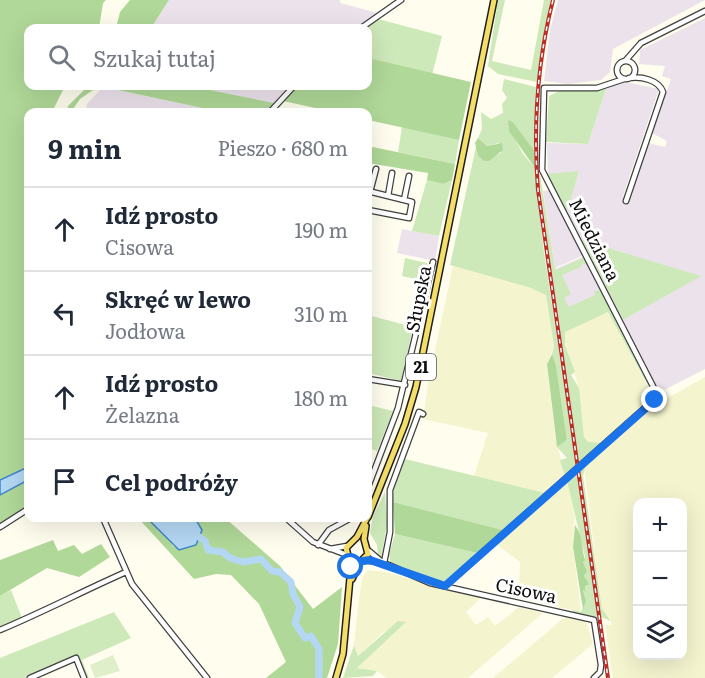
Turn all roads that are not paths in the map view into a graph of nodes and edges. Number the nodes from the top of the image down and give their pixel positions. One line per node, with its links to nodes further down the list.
1 (401, 0): 4 (street)
2 (494, 0): 29 (main road, Słupska / 21)
3 (705, 11): 5 (street)
4 (367, 24)
5 (636, 48): 6 (street); 7 (street)
6 (626, 60): 7 (street); 9 (street)
7 (633, 63): 8 (street)
8 (635, 70): 10 (street); 11 (street)
9 (617, 71): 10 (street); 12 (street)
10 (627, 78): 11 (street); 12 (street)
11 (642, 78): 22 (street)
12 (609, 84): 47 (street, Miedziana)
13 (289, 90): 14 (street)
14 (273, 108)
15 (376, 169): 18 (street)
16 (392, 173): 20 (street)
17 (409, 176): 21 (street)
18 (372, 182)
19 (372, 193): 20 (street)
20 (388, 196): 21 (street)
21 (404, 200): 23 (street)
22 (626, 201)
23 (372, 211)
24 (433, 262): 26 (street)
25 (372, 381): 26 (street)
26 (405, 385): 28 (street)
27 (423, 414): 45 (street)
28 (372, 476)
29 (372, 507)
30 (24, 511): 36 (street)
31 (105, 522): 46 (street)
32 (291, 522): 39 (street)
33 (344, 522): 39 (street)
34 (365, 522): 37 (main road, Słupska / 21)
35 (367, 522): 38 (main road, Słupska / 21)
36 (0, 526)
37 (355, 540): 38 (main road); 40 (main road, 21)
38 (365, 542): 42 (main road)
39 (318, 545): 41 (street)
40 (347, 546): 41 (street); 43 (main road)
41 (327, 549): 43 (street)
42 (369, 551): 44 (main road); 45 (street, Cisowa)
43 (349, 557): 44 (main road); 48 (main road)
44 (362, 561): 45 (street, Cisowa); 48 (main road)
45 (384, 563): 47 (street, Cisowa)
46 (126, 572): 49 (street); 52 (street)
47 (445, 586): 54 (street, Cisowa)
48 (348, 592): 53 (main road)
49 (0, 630)
50 (30, 678): 51 (street)
51 (84, 678)
52 (207, 678)
53 (336, 678)
54 (594, 678)

